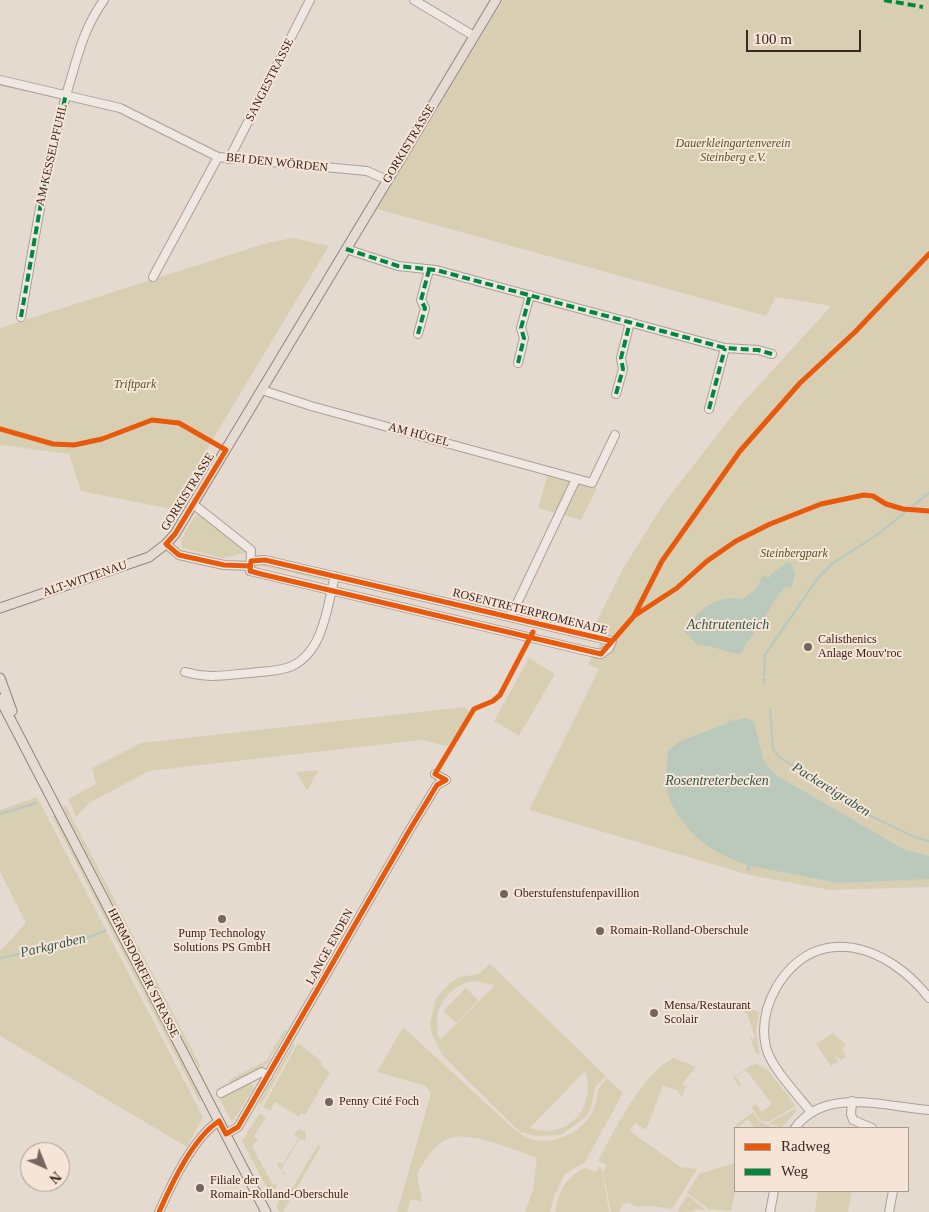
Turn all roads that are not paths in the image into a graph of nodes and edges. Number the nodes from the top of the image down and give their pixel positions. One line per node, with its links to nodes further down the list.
1 (104, 0): 7 (street, AM KESSELPFUHL)
2 (310, 0): 9 (street, SANGESTRASSE)
3 (414, 0): 5 (street)
4 (496, 0): 5 (main road, GORKISTRASSE)
5 (474, 36): 10 (main road, GORKISTRASSE)
6 (0, 80): 7 (street, BEI DEN WÖRDEN)
7 (66, 94): 8 (street, BEI DEN WÖRDEN); 15 (street, AM KESSELPFUHL)
8 (218, 157): 9 (street, BEI DEN WÖRDEN); 13 (street)
9 (229, 159): 10 (street, BEI DEN WÖRDEN)
10 (387, 180): 11 (main road, GORKISTRASSE)
11 (346, 249): 12 (street); 21 (main road, GORKISTRASSE)
12 (429, 270): 14 (street); 17 (street)
13 (154, 277)
14 (530, 295): 16 (street); 20 (street)
15 (21, 317)
16 (630, 322): 18 (street); 22 (street)
17 (418, 334)
18 (725, 348): 19 (street); 23 (street)
19 (772, 354)
20 (518, 364)
21 (262, 390): 25 (street, AM HÜGEL); 26 (main road, GORKISTRASSE)
22 (616, 394)
23 (709, 408)
24 (615, 435): 25 (street)
25 (576, 478): 33 (street)
26 (193, 504): 27 (main road, GORKISTRASSE); 28 (street)
27 (166, 544): 28 (street, ROSENTRETERPROMENADE); 31 (main road, ALT-WITTENAU)
28 (250, 564): 29 (street, ROSENTRETERPROMENADE); 30 (street, ROSENTRETERPROMENADE)
29 (335, 576): 30 (street); 32 (street, ROSENTRETERPROMENADE)
30 (331, 591): 34 (street, ROSENTRETERPROMENADE); 35 (street)
31 (0, 608)
32 (499, 614): 33 (street, ROSENTRETERPROMENADE); 34 (street, ROSENTRETERPROMENADE)
33 (511, 616): 34 (street, ROSENTRETERPROMENADE)
34 (495, 629)
35 (185, 672)
36 (0, 678): 38 (main road, HERMSDORFER STRASSE)
37 (0, 699): 38 (main road, HERMSDORFER STRASSE)
38 (19, 733): 46 (main road, HERMSDORFER STRASSE)
39 (435, 774): 41 (street, LANGE ENDEN)
40 (929, 998): 45 (street)
41 (268, 1076): 42 (street); 49 (street, LANGE ENDEN)
42 (221, 1093)
43 (852, 1101): 44 (street); 45 (street); 48 (street)
44 (929, 1110)
45 (811, 1112): 47 (street)
46 (219, 1121): 49 (main road, HERMSDORFER STRASSE); 52 (street)
47 (796, 1127)
48 (870, 1127)
49 (226, 1134): 53 (main road, HERMSDORFER STRASSE)
50 (774, 1192): 54 (street)
51 (893, 1192): 55 (street)
52 (159, 1212)
53 (266, 1212)
54 (770, 1212)
55 (889, 1212)

